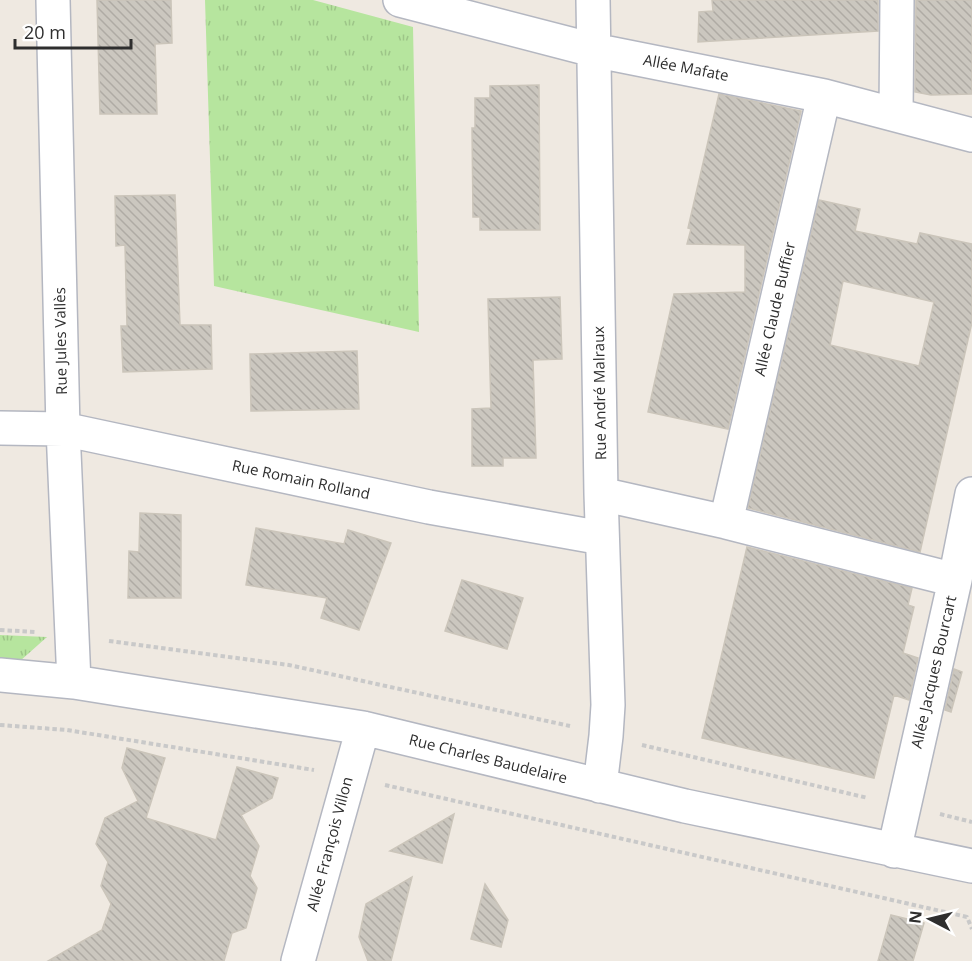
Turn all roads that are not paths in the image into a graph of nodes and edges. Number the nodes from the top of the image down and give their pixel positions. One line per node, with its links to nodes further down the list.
1 (53, 0): 10 (street, Rue Jules Vallès)
2 (400, 0): 5 (street, Allée Mafate)
3 (593, 0): 5 (street, Rue André Malraux)
4 (897, 0): 7 (street)
5 (593, 50): 6 (street, Allée Mafate); 11 (street, Rue André Malraux)
6 (824, 96): 7 (street, Allée Mafate); 13 (street, Allée Claude Buffier)
7 (896, 114): 8 (street, Allée Mafate)
8 (972, 135)
9 (0, 428): 10 (street, Rue Romain Rolland)
10 (63, 429): 14 (street, Rue Romain Rolland); 17 (street, Rue Jules Vallès)
11 (601, 494): 13 (street); 14 (street, Rue André Malraux)
12 (970, 510): 15 (street, Allée Jacques Bourcart)
13 (726, 522): 15 (street)
14 (602, 538): 19 (street, Rue André Malraux)
15 (955, 580): 20 (street, Allée Jacques Bourcart)
16 (0, 675): 17 (street, Rue Charles Baudelaire)
17 (74, 682): 18 (street, Rue Charles Baudelaire)
18 (363, 728): 19 (street, Rue Charles Baudelaire); 22 (street, Allée François Villon)
19 (600, 786): 20 (street, Rue Charles Baudelaire)
20 (894, 851): 21 (street, Rue Charles Baudelaire)
21 (972, 866)
22 (298, 961)

